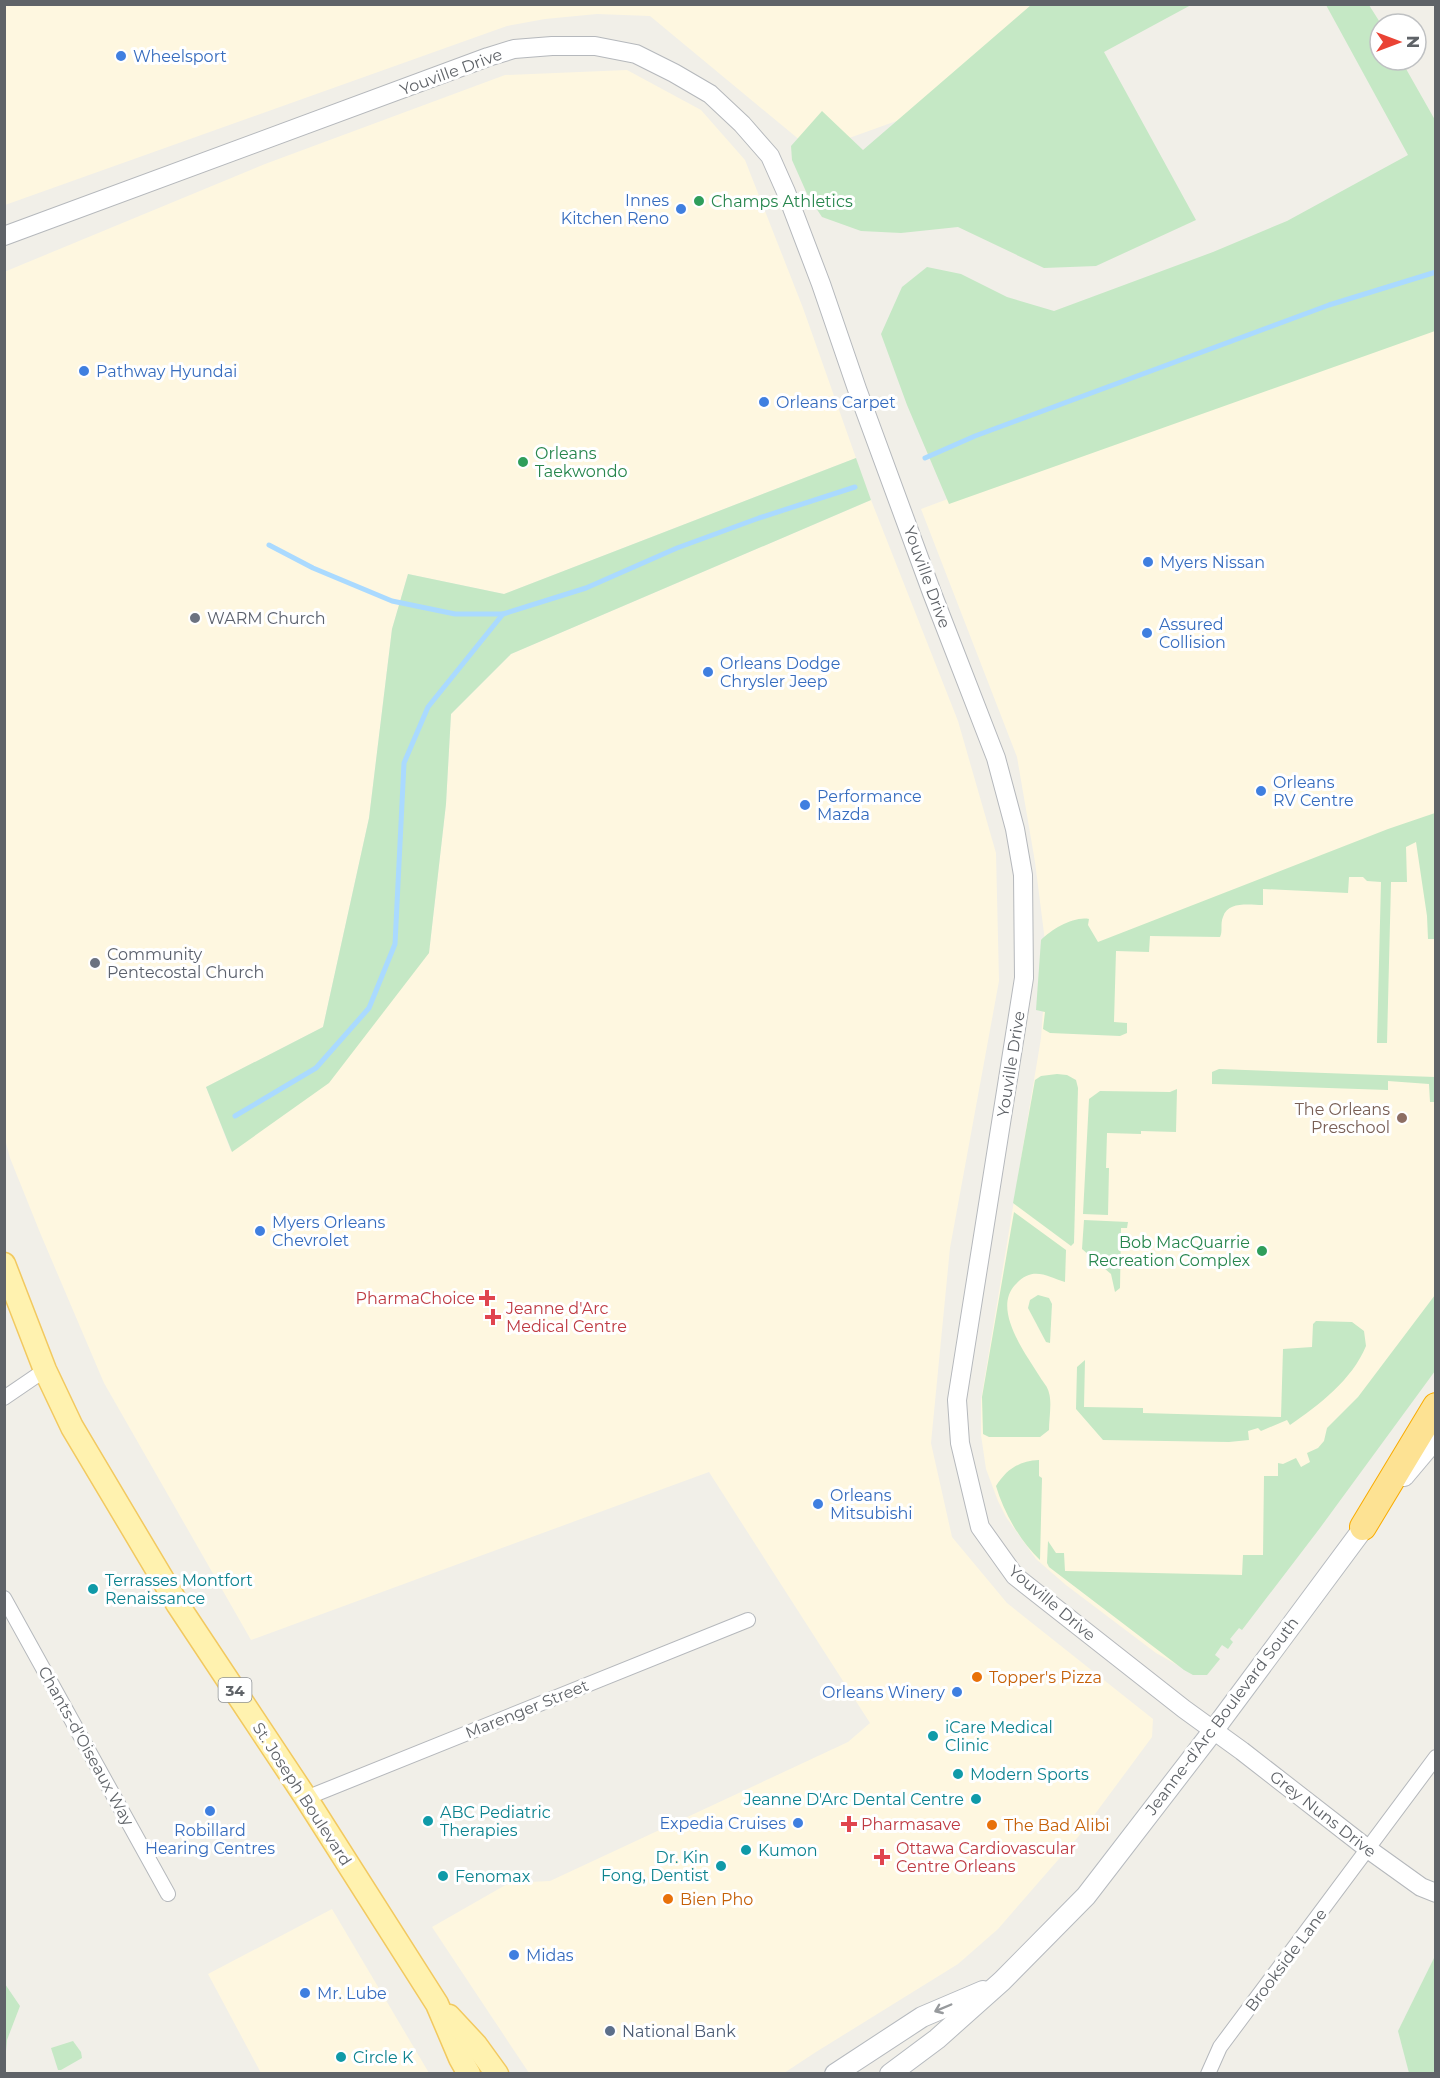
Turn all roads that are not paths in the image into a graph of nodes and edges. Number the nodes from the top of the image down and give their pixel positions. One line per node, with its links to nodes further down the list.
1 (4, 236): 10 (street, Youville Drive)
2 (4, 1263): 3 (main road, St. Joseph Boulevard / 34)
3 (45, 1370): 4 (street); 12 (main road, St. Joseph Boulevard / 34)
4 (4, 1398)
5 (1436, 1406): 7 (highway)
6 (1436, 1438): 7 (main road, Jeanne-d'Arc Boulevard South)
7 (1363, 1527): 10 (main road, Jeanne-d'Arc Boulevard South)
8 (4, 1598): 15 (street, Chants-d'Oiseaux Way)
9 (748, 1620): 12 (street, Marenger Street)
10 (1213, 1731): 13 (street, Grey Nuns Drive); 16 (main road, Jeanne-d'Arc Boulevard South)
11 (1436, 1757): 13 (street, Brookside Lane)
12 (306, 1798): 17 (main road, St. Joseph Boulevard / 34)
13 (1368, 1849): 14 (street, Grey Nuns Drive); 22 (street, Brookside Lane)
14 (1436, 1893)
15 (168, 1894)
16 (997, 1985): 20 (main road, Jeanne-d'Arc Boulevard South, one-way to 20); 21 (main road, Jeanne-d'Arc Boulevard South)
17 (437, 2004): 18 (main road, St. Joseph Boulevard / 34); 19 (main road, St. Joseph Boulevard / 34)
18 (469, 2073)
19 (497, 2073)
20 (835, 2073)
21 (890, 2073)
22 (1208, 2073)

